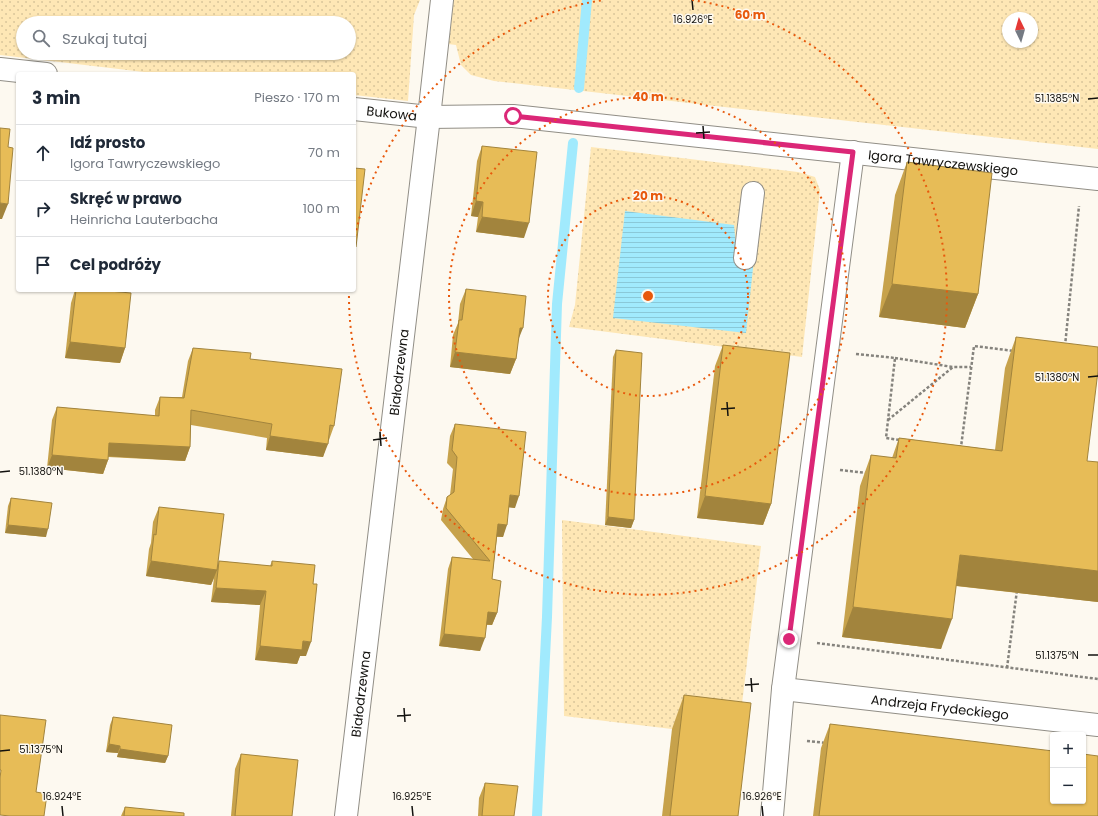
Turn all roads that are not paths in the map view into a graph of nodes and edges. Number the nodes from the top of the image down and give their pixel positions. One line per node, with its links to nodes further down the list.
1 (442, 0): 5 (street, Białodrzewna)
2 (0, 69): 3 (street)
3 (28, 72)
4 (356, 109): 5 (street, Bukowa)
5 (429, 118): 6 (street, Igora Tawryczewskiego); 12 (street, Białodrzewna)
6 (853, 152): 7 (street, Igora Tawryczewskiego); 10 (street)
7 (1090, 178)
8 (753, 193): 9 (street)
9 (745, 258)
10 (783, 689): 11 (street, Andrzeja Frydeckiego); 13 (street)
11 (1098, 725)
12 (346, 816)
13 (772, 816)

